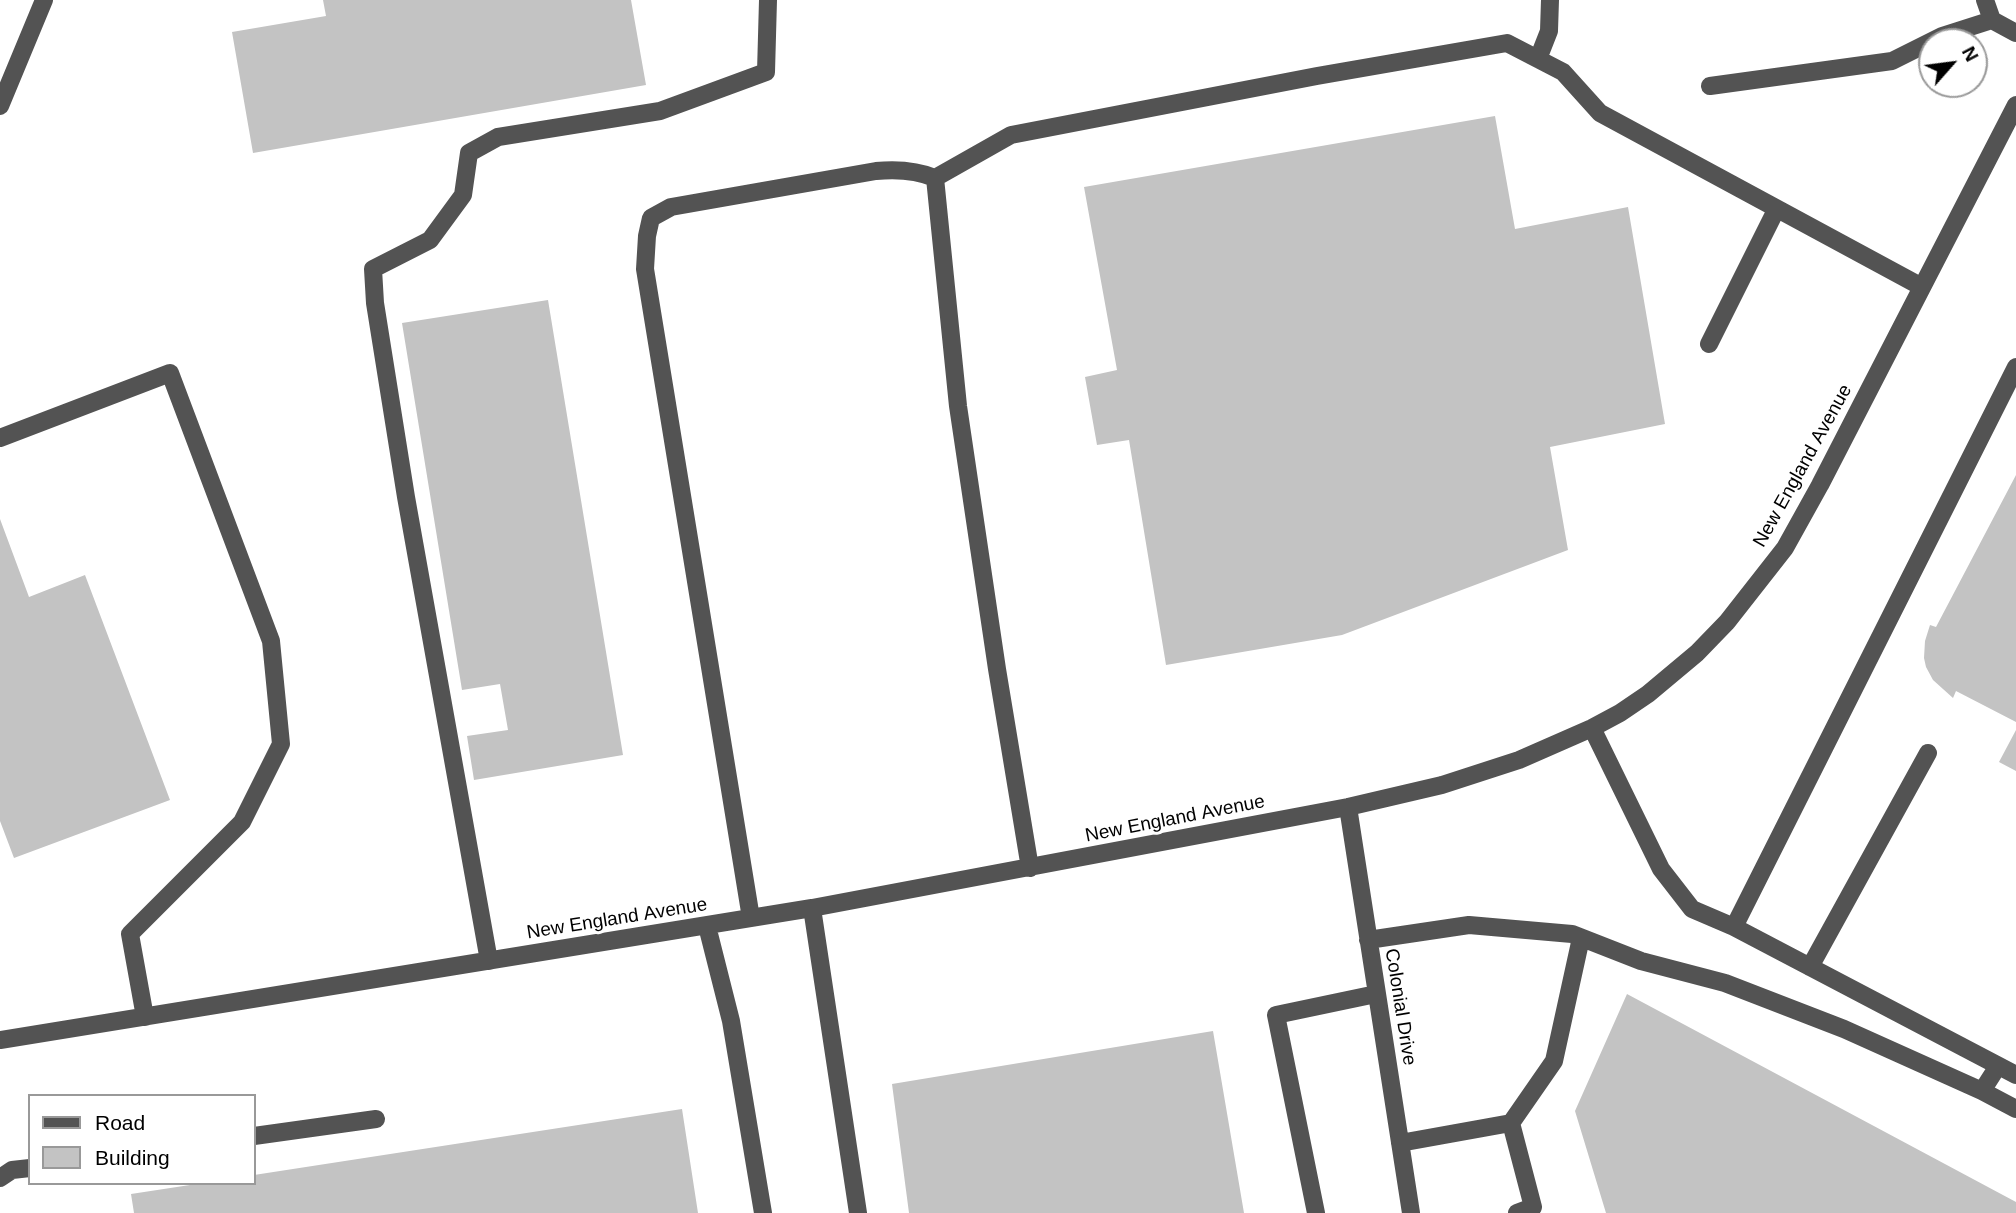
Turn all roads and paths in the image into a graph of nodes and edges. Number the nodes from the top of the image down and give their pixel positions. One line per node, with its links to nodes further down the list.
1 (44, 0): 10 (street)
2 (768, 0): 27 (street)
3 (1550, 0): 7 (street)
4 (1985, 0): 5 (street)
5 (1992, 20): 6 (street); 8 (street)
6 (2016, 33)
7 (1538, 59): 11 (street); 12 (street)
8 (1710, 86)
9 (2016, 105): 13 (street, New England Avenue)
10 (0, 106)
11 (935, 178): 20 (street); 22 (street)
12 (1776, 210): 13 (street); 14 (street)
13 (1922, 287): 17 (street, New England Avenue)
14 (1709, 344)
15 (2016, 367): 24 (street)
16 (0, 438): 30 (street)
17 (1592, 729): 19 (street, New England Avenue); 24 (street)
18 (1928, 753): 28 (street)
19 (1348, 807): 20 (street, New England Avenue); 26 (street, Colonial Drive)
20 (1030, 868): 21 (street, New England Avenue)
21 (812, 908): 22 (street, New England Avenue); 43 (street)
22 (751, 918): 23 (street, New England Avenue)
23 (707, 926): 27 (street, New England Avenue); 42 (street)
24 (1734, 927): 28 (street)
25 (1581, 938): 26 (street); 34 (street); 37 (street)
26 (1368, 940): 29 (street, Colonial Drive)
27 (489, 961): 30 (street, New England Avenue)
28 (1810, 967): 32 (street)
29 (1376, 994): 39 (street, Colonial Drive); 44 (street)
30 (145, 1017): 31 (street, New England Avenue)
31 (0, 1040)
32 (1998, 1066): 33 (street); 34 (street)
33 (2016, 1075)
34 (1982, 1091): 35 (street)
35 (2016, 1109)
36 (376, 1119): 38 (street)
37 (1511, 1123): 39 (street); 46 (street)
38 (256, 1136)
39 (1400, 1143): 45 (street, Colonial Drive)
40 (28, 1168): 41 (street)
41 (0, 1178)
42 (763, 1213)
43 (858, 1213)
44 (1316, 1213)
45 (1411, 1213)
46 (1517, 1213)

